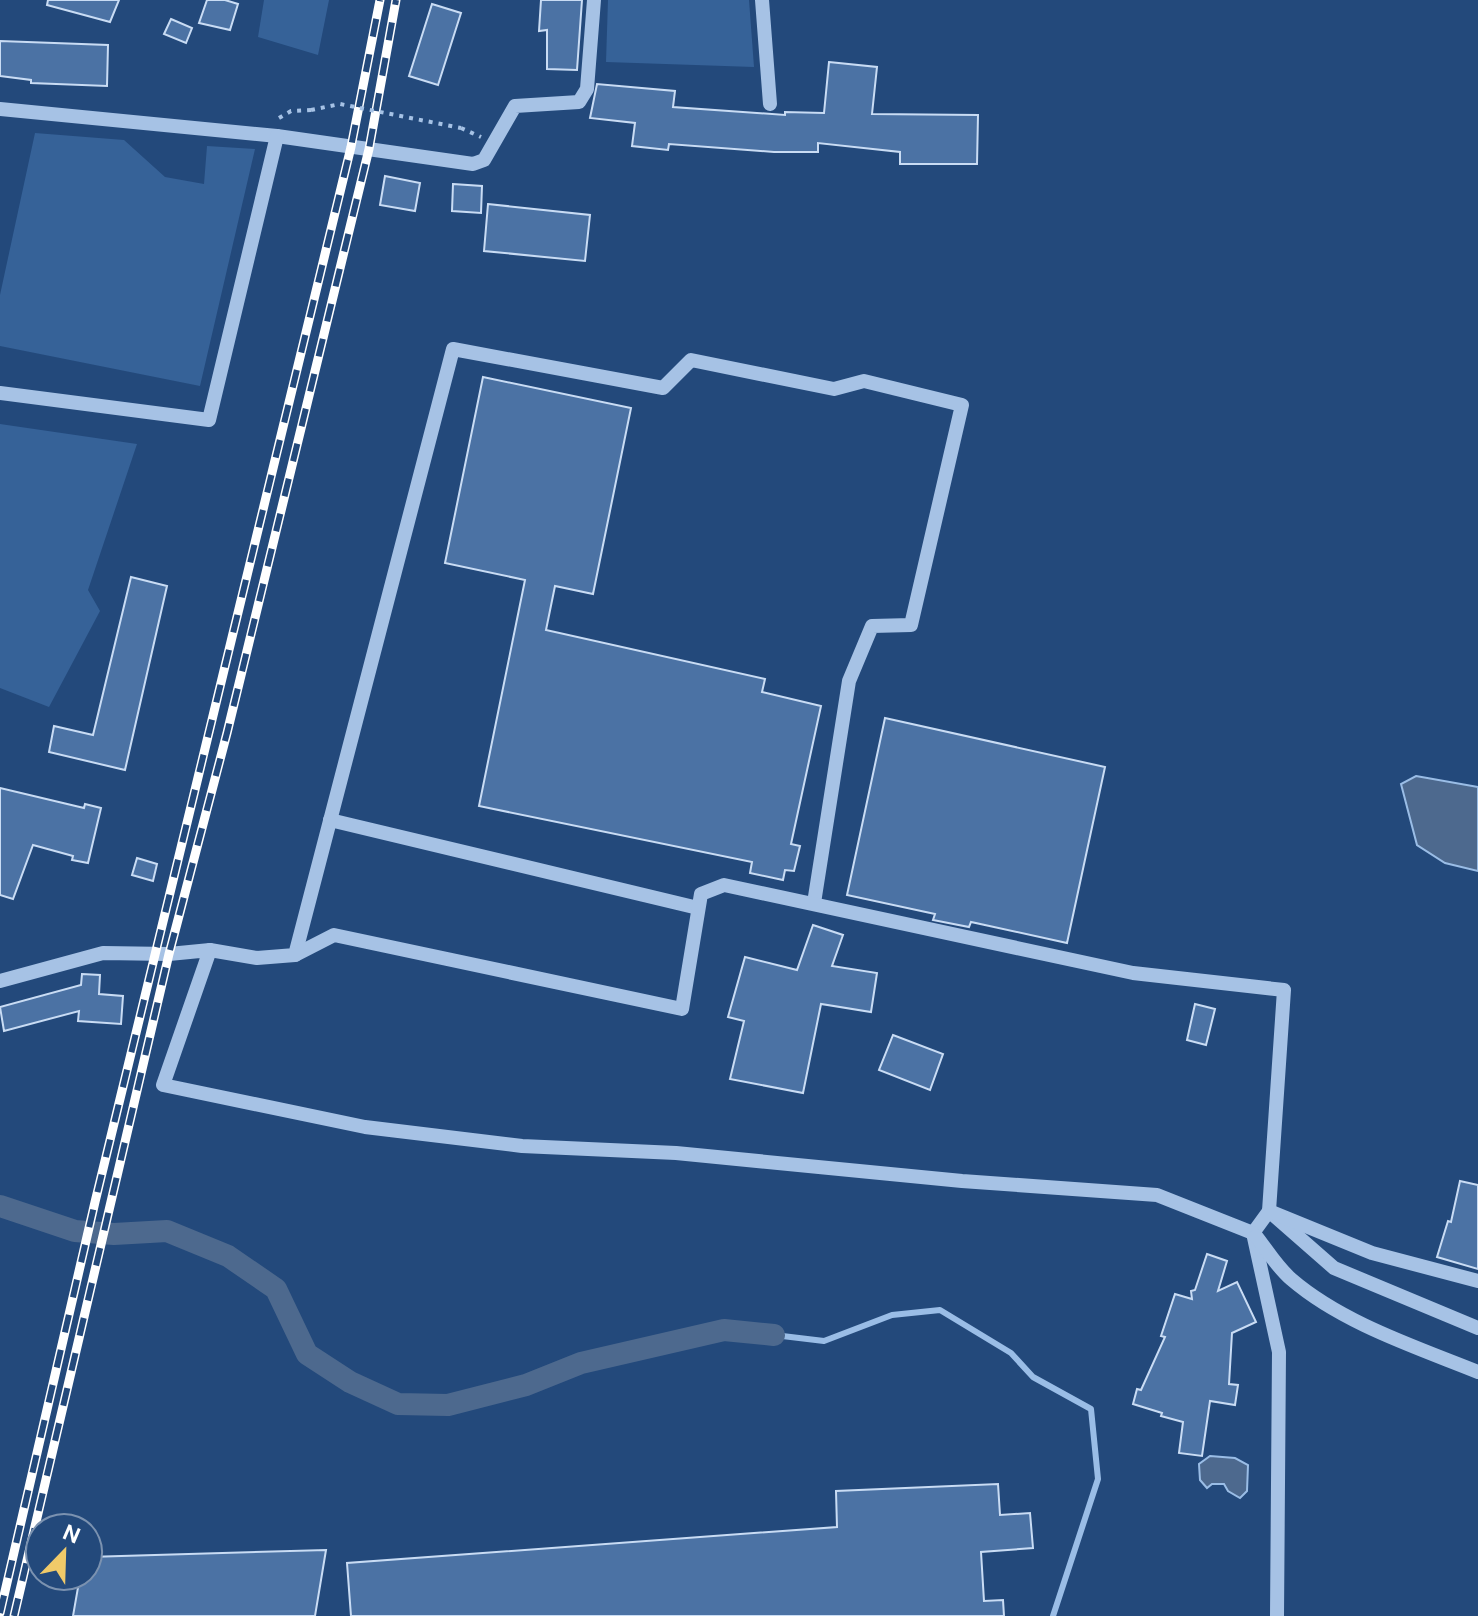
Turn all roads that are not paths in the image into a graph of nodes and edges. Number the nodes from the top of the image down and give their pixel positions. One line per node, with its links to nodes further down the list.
1 (594, 0): 5 (street)
2 (762, 0): 3 (street)
3 (770, 104)
4 (0, 109): 5 (street)
5 (277, 136): 6 (street)
6 (0, 393)
7 (330, 820): 8 (street); 9 (street); 11 (street)
8 (814, 903): 9 (street); 13 (street)
9 (698, 908): 11 (street)
10 (210, 950): 11 (street); 12 (street); 14 (street)
11 (295, 955)
12 (0, 981)
13 (1269, 1211): 14 (street); 15 (street); 16 (street)
14 (1253, 1233): 17 (street); 18 (street)
15 (1478, 1281)
16 (1478, 1328)
17 (1478, 1372)
18 (1277, 1616)

